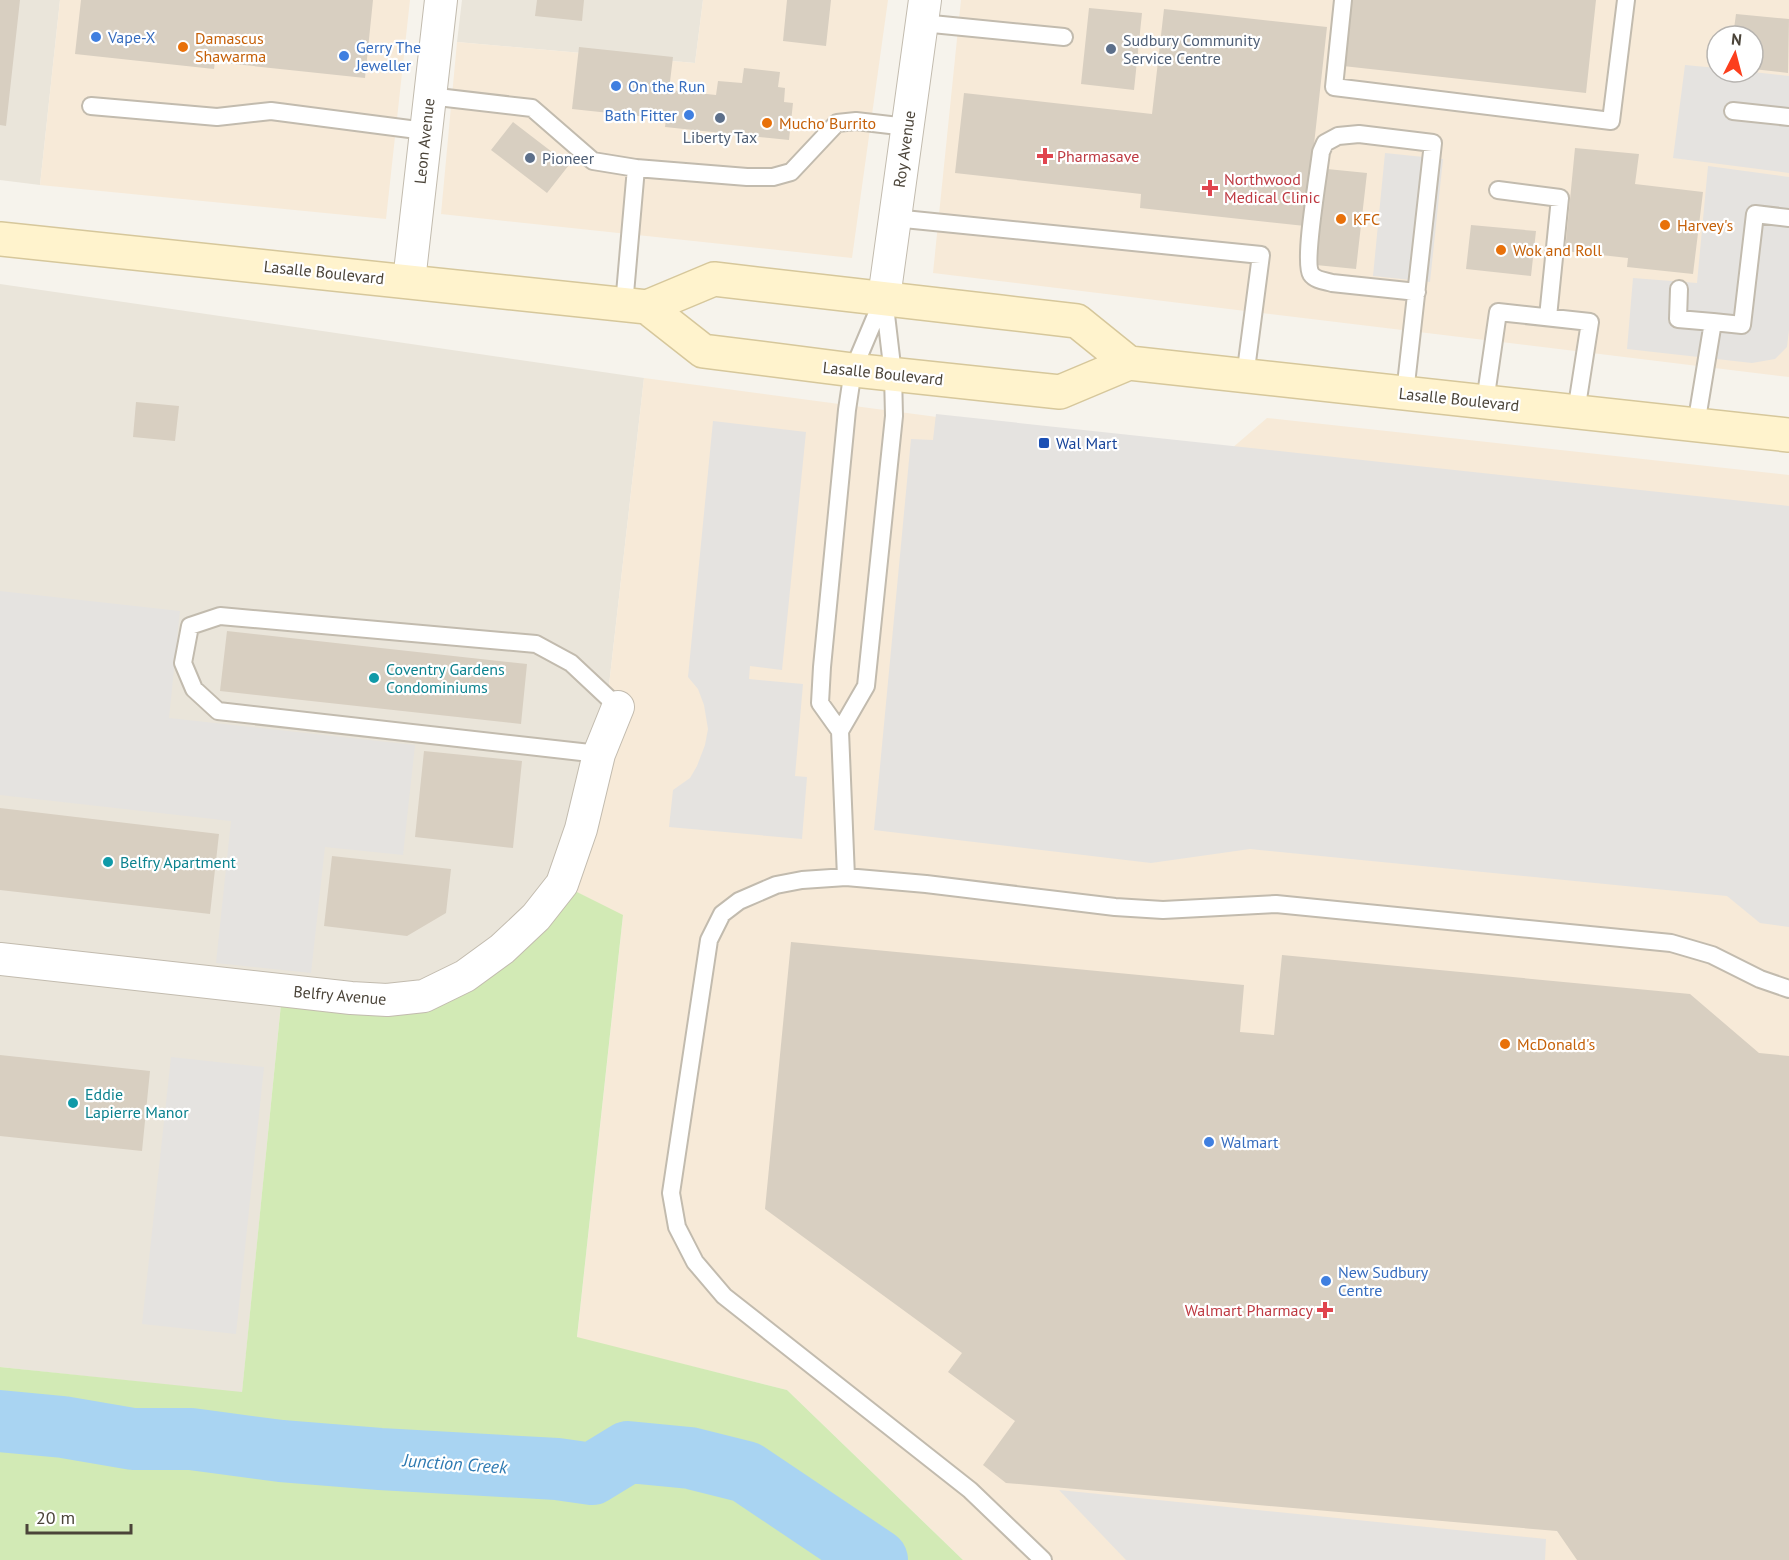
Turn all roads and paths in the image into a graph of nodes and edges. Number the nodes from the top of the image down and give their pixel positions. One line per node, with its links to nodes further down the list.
1 (441, 0): 6 (street, Leon Avenue)
2 (1343, 0): 3 (lane)
3 (1626, 0)
4 (923, 11): 5 (lane); 10 (street, Roy Avenue)
5 (1064, 37)
6 (429, 96): 11 (street, Leon Avenue); 12 (lane)
7 (91, 106): 11 (lane)
8 (1733, 111): 9 (lane)
9 (1789, 117)
10 (907, 127): 12 (lane); 14 (street, Roy Avenue)
11 (424, 132): 17 (street, Leon Avenue)
12 (636, 168): 21 (lane)
13 (1498, 190): 22 (lane)
14 (894, 218): 20 (street, Roy Avenue); 27 (lane)
15 (1789, 218): 23 (lane)
16 (0, 239): 17 (main road, Lasalle Boulevard)
17 (409, 281): 21 (main road, Lasalle Boulevard)
18 (1679, 289): 23 (lane)
19 (1417, 292): 19 (lane); 28 (lane)
20 (884, 298): 21 (main road, Lasalle Boulevard); 24 (main road, Lasalle Boulevard); 25 (lane); 26 (lane)
21 (635, 306): 25 (main road, Lasalle Boulevard)
22 (1548, 317): 29 (lane); 30 (lane)
23 (1713, 322): 31 (lane)
24 (1129, 363): 26 (main road, Lasalle Boulevard); 27 (main road, Lasalle Boulevard)
25 (853, 370): 26 (main road, Lasalle Boulevard); 34 (lane)
26 (893, 374): 34 (lane)
27 (1245, 377): 28 (main road, Lasalle Boulevard)
28 (1405, 393): 29 (main road, Lasalle Boulevard)
29 (1485, 402): 30 (main road, Lasalle Boulevard)
30 (1576, 412): 31 (main road, Lasalle Boulevard)
31 (1696, 425): 32 (main road, Lasalle Boulevard)
32 (1789, 435)
33 (618, 707): 35 (street, Belfry Avenue); 35 (lane)
34 (840, 730): 36 (lane)
35 (599, 754): 37 (street, Belfry Avenue)
36 (846, 877): 38 (lane); 39 (lane)
37 (0, 959)
38 (1789, 990)
39 (1043, 1560)

